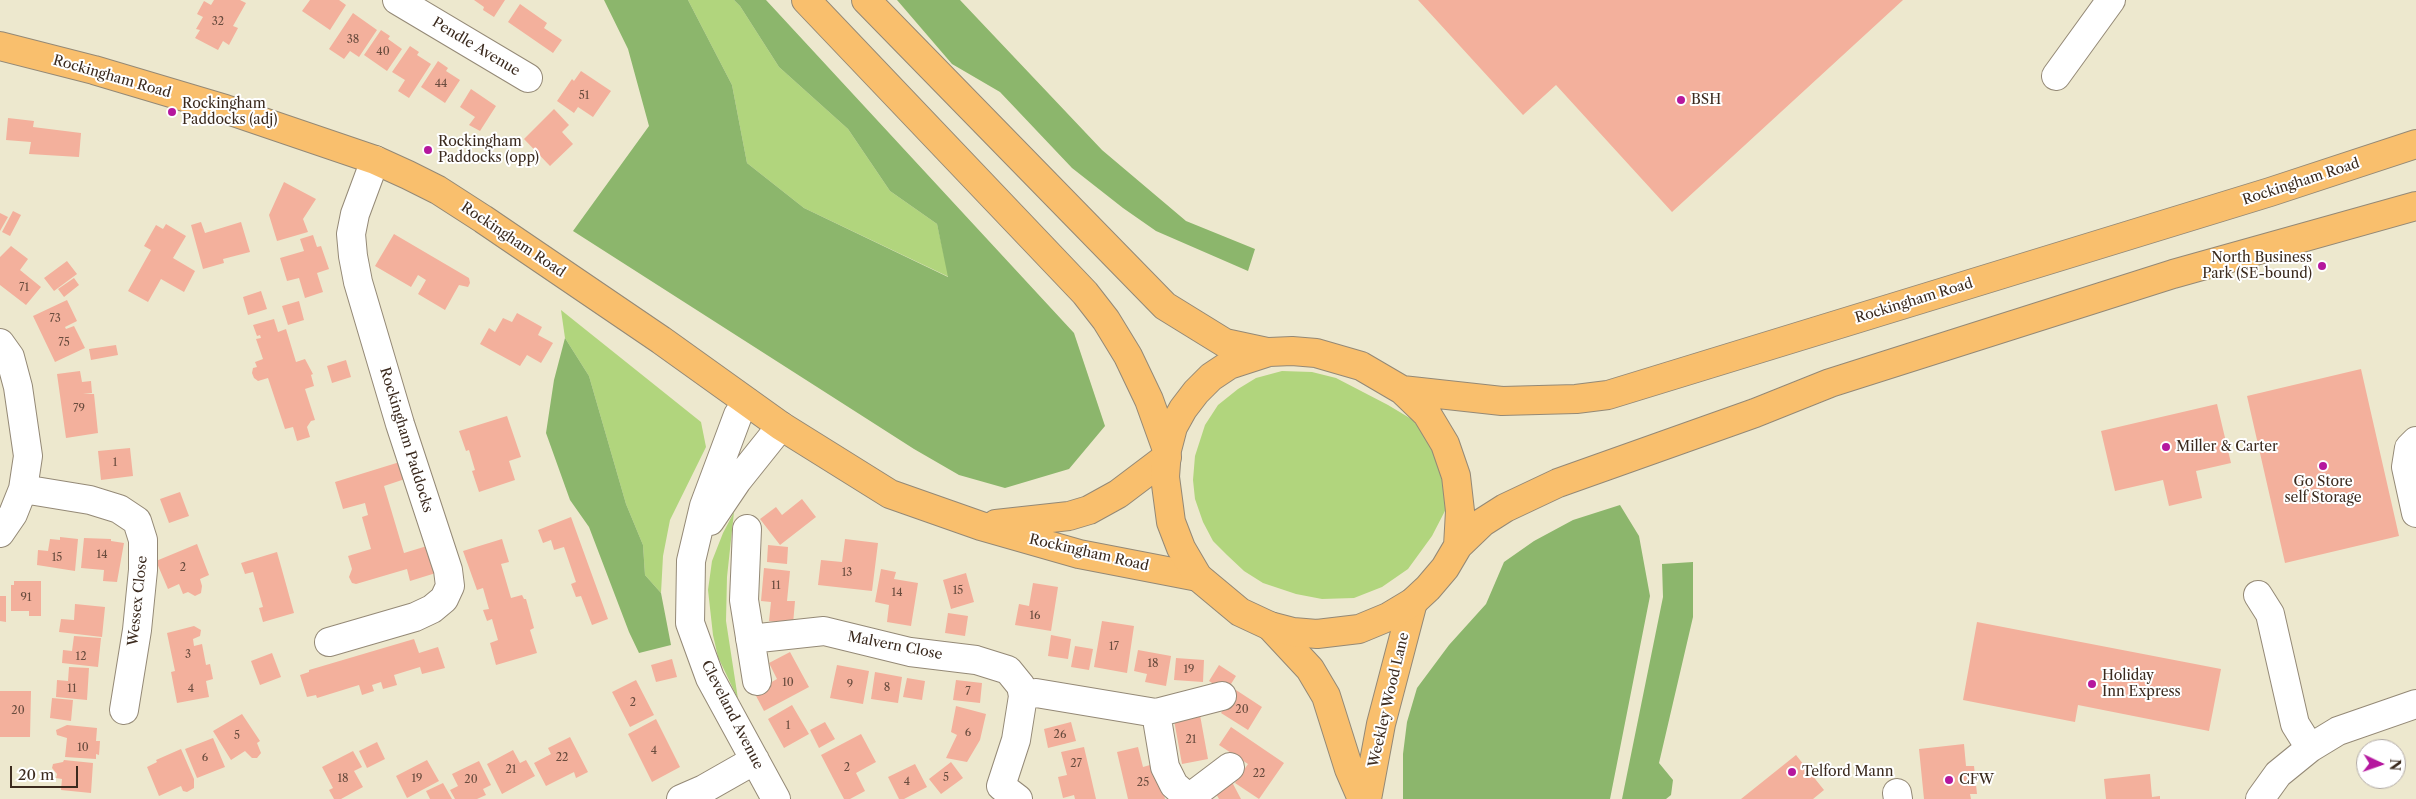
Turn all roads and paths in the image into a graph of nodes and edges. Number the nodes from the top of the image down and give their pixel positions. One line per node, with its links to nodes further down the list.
1 (397, 0): 7 (street, Pendle Avenue)
2 (806, 0): 17 (main road)
3 (866, 0): 12 (main road)
4 (2111, 0): 6 (street)
5 (0, 46): 9 (main road, Rockingham Road)
6 (2056, 76)
7 (528, 78)
8 (2416, 144): 13 (main road, Rockingham Road)
9 (375, 160): 14 (main road, Rockingham Road); 30 (street, Rockingham Paddocks)
10 (2416, 206): 24 (main road)
11 (0, 343): 18 (street)
12 (1269, 352): 13 (main road); 17 (main road)
13 (1402, 390): 24 (main road)
14 (747, 402): 15 (main road, Rockingham Road); 23 (street, Cleveland Avenue)
15 (781, 426): 20 (main road, Rockingham Road); 23 (street, Cleveland Avenue)
16 (2416, 441): 19 (street)
17 (1167, 453): 20 (main road, Rockingham Road); 25 (main road)
18 (24, 489): 22 (street); 35 (street, Wessex Close)
19 (2416, 513)
20 (981, 526): 25 (main road, Rockingham Road)
21 (747, 529): 29 (street)
22 (0, 533)
23 (696, 540): 38 (street, Cleveland Avenue)
24 (1458, 546): 27 (main road)
25 (1198, 577): 28 (main road)
26 (2258, 595): 37 (street)
27 (1413, 602): 28 (main road); 45 (main road, Weekley Wood Lane)
28 (1270, 626): 44 (main road, Weekley Wood Lane)
29 (750, 639): 31 (street); 32 (street, Malvern Close)
30 (329, 642)
31 (757, 681)
32 (1023, 696): 36 (street); 40 (street)
33 (1222, 696): 36 (street)
34 (2416, 704): 37 (street)
35 (124, 710)
36 (1156, 713): 41 (street)
37 (2310, 748): 46 (street)
38 (755, 760): 42 (street); 43 (street, Cleveland Avenue)
39 (1230, 767): 41 (street)
40 (1002, 795)
41 (1189, 798)
42 (681, 799)
43 (776, 799)
44 (1362, 799)
45 (1367, 799)
46 (2260, 799)

